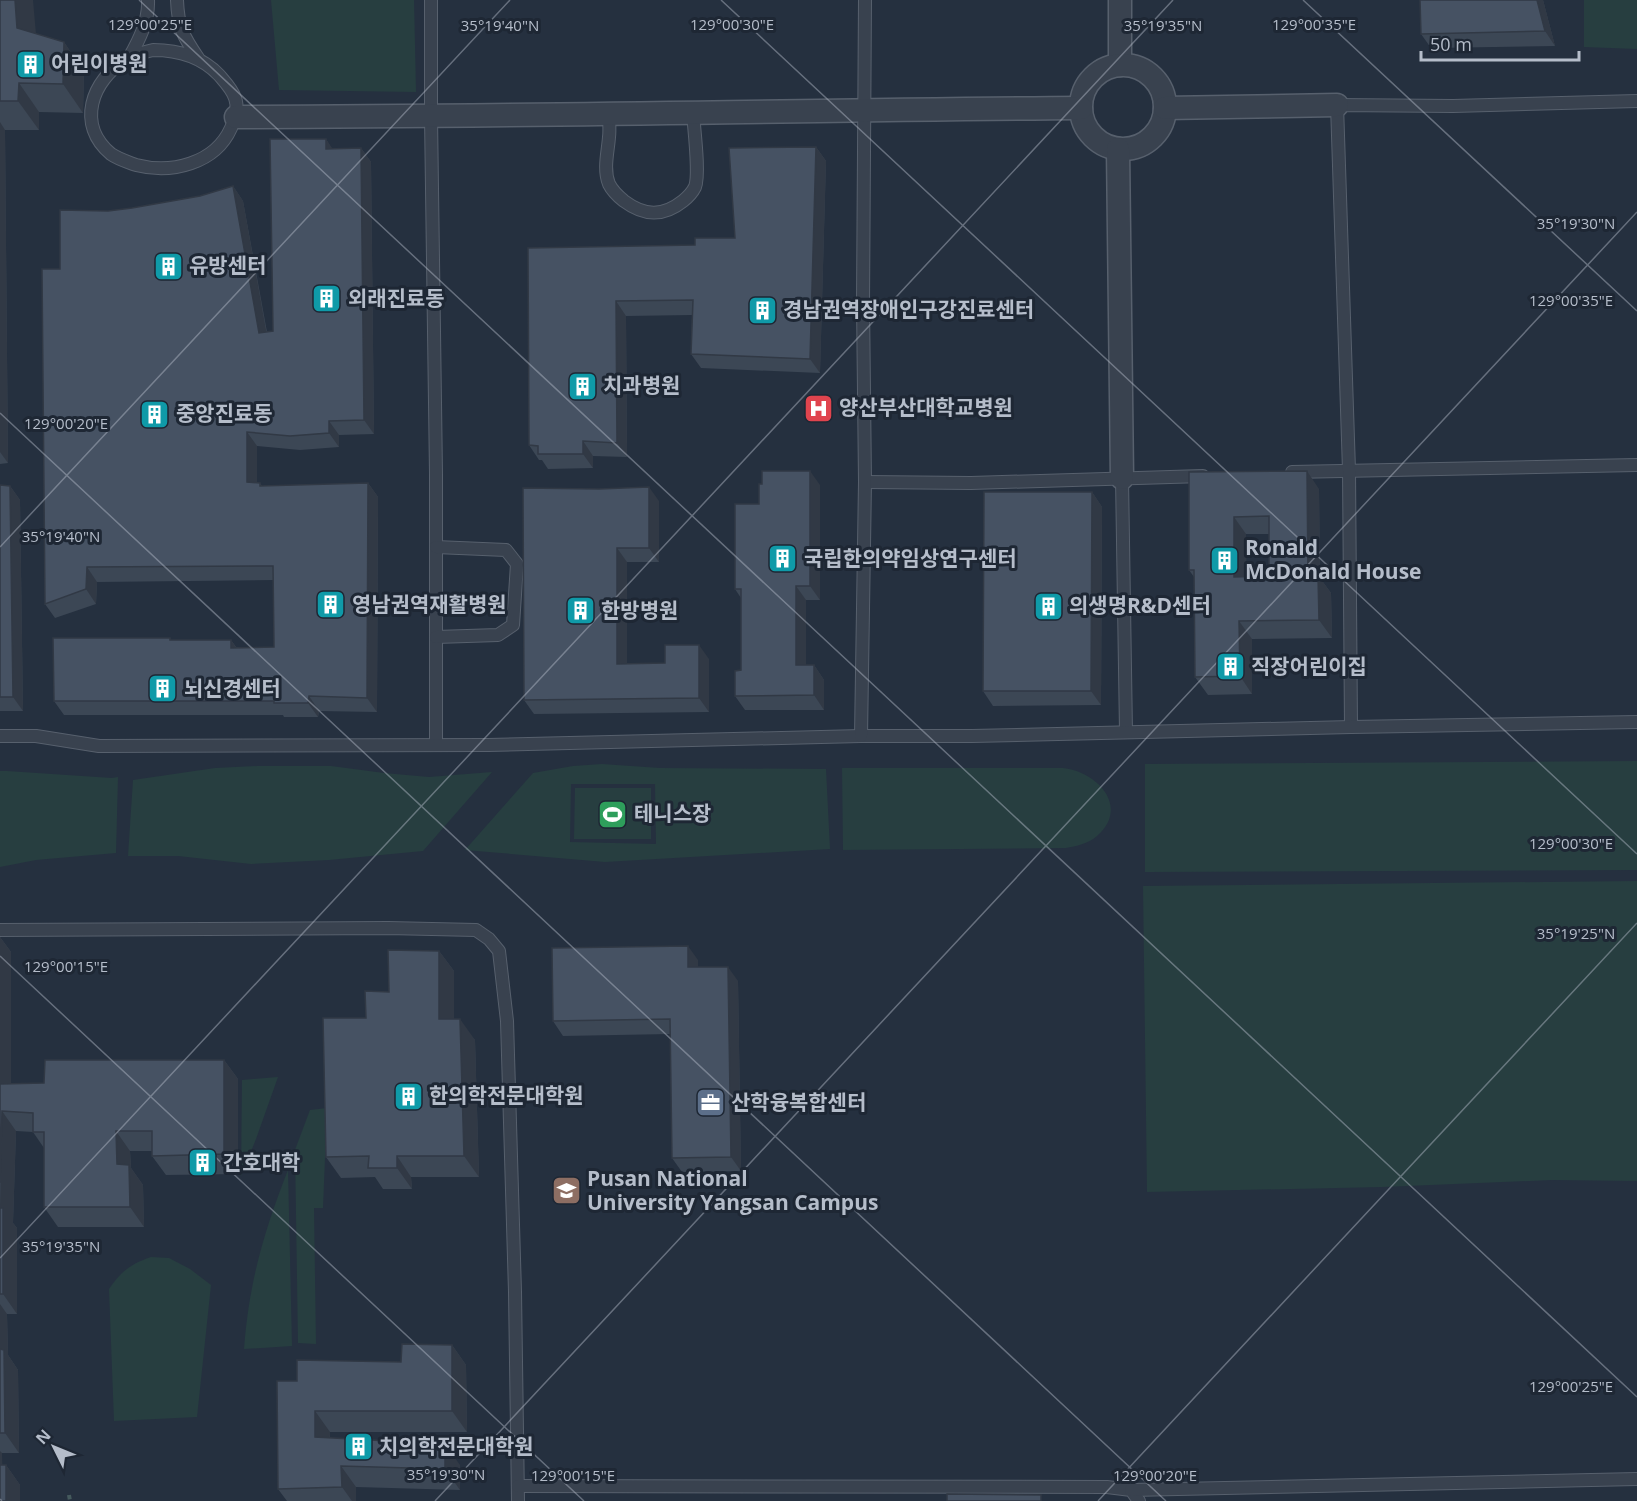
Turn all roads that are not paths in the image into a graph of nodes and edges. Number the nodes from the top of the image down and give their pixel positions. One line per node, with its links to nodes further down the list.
1 (148, 0): 6 (lane)
2 (177, 0): 7 (lane)
3 (431, 0): 17 (lane)
4 (865, 0): 13 (lane)
5 (1120, 0): 8 (street)
6 (129, 58): 7 (lane); 16 (lane)
7 (199, 59): 16 (lane)
8 (1120, 65): 11 (street); 12 (street)
9 (1637, 101): 10 (lane)
10 (1337, 105): 12 (street); 20 (lane)
11 (1081, 108): 13 (street); 18 (street)
12 (1165, 108): 18 (street)
13 (864, 110): 14 (street); 24 (lane)
14 (693, 113): 15 (street); 15 (lane)
15 (609, 114): 17 (street)
16 (236, 117): 17 (street)
17 (431, 117): 25 (lane)
18 (1118, 149): 23 (street)
19 (1637, 465): 20 (lane)
20 (1349, 470): 21 (lane); 28 (lane)
21 (1281, 473)
22 (1213, 475): 23 (lane)
23 (1122, 478): 24 (lane); 29 (lane)
24 (865, 482): 31 (lane)
25 (436, 547): 26 (lane); 26 (lane)
26 (436, 637): 32 (lane)
27 (1637, 722): 28 (lane)
28 (1351, 727): 29 (lane)
29 (1126, 732): 31 (lane)
30 (0, 736): 32 (lane)
31 (861, 736): 32 (lane)
32 (436, 745)
33 (0, 930): 35 (lane)
34 (1637, 1479): 36 (lane)
35 (518, 1486): 36 (lane); 37 (lane)
36 (1131, 1490): 38 (lane)
37 (518, 1501)
38 (1139, 1501)

